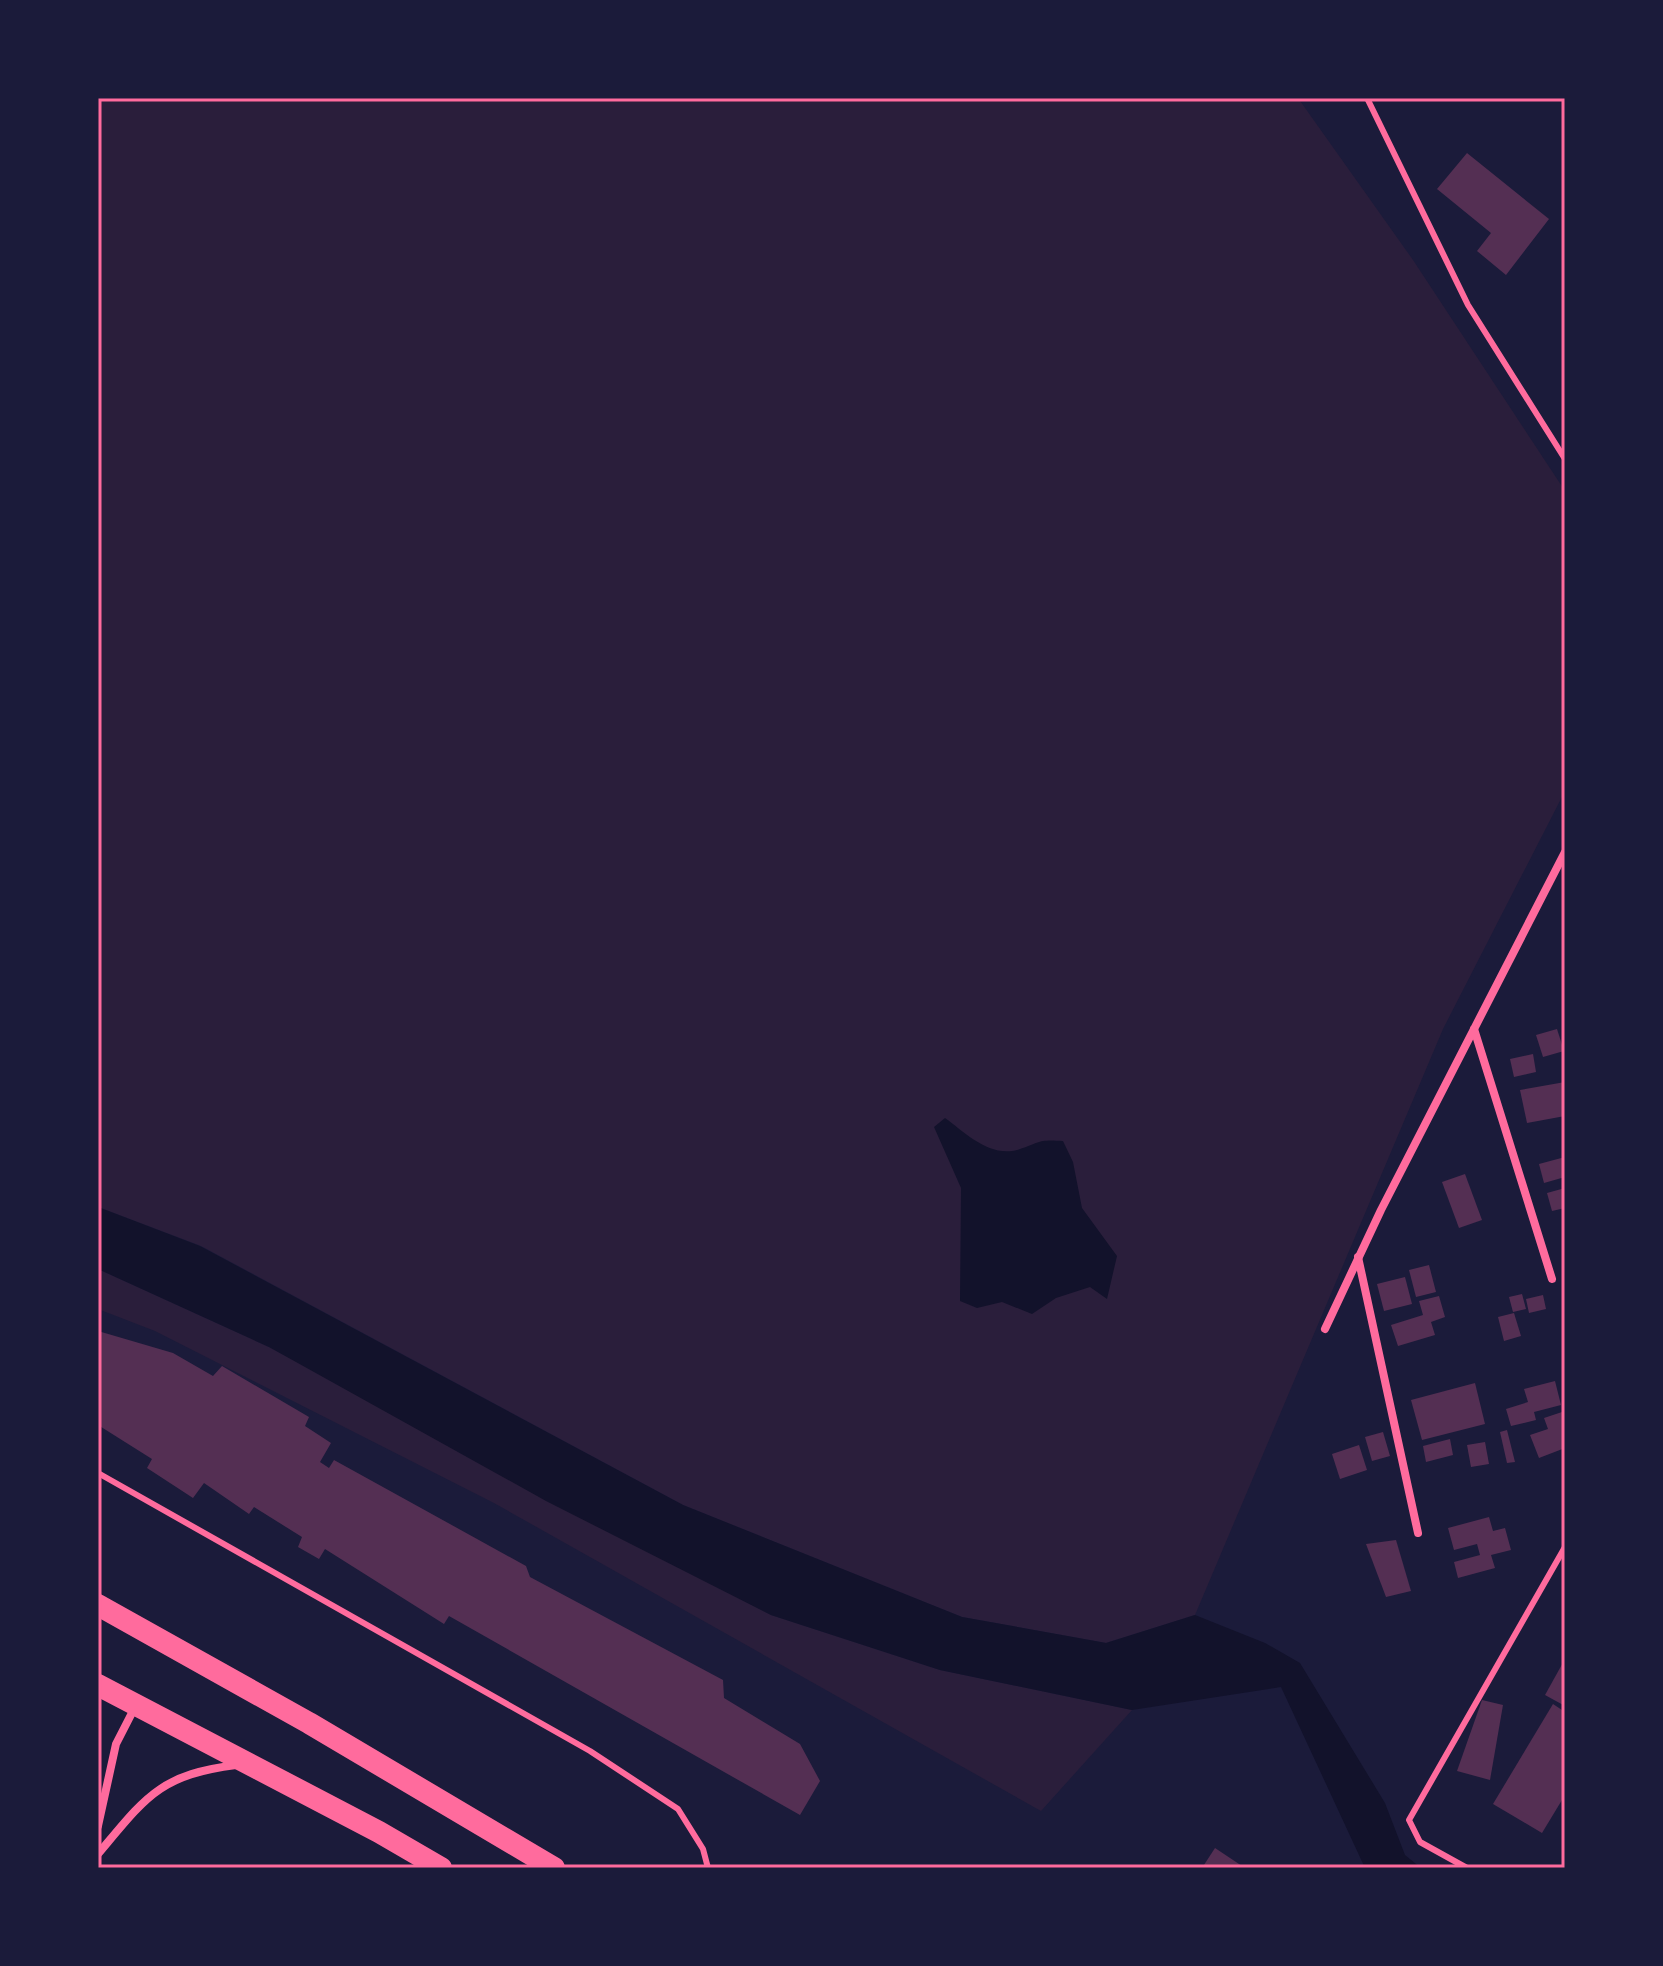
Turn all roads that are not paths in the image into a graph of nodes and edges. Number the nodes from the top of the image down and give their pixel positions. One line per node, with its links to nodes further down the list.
1 (1367, 98): 2 (lane)
2 (1565, 459)
3 (1565, 852): 4 (street)
4 (1474, 1029): 5 (street); 6 (street)
5 (1358, 1257): 7 (street); 9 (street)
6 (1552, 1279)
7 (1325, 1329)
8 (98, 1473): 19 (lane)
9 (1418, 1533)
10 (1565, 1547): 20 (lane)
11 (98, 1605): 18 (highway)
12 (98, 1685): 13 (highway)
13 (135, 1706): 14 (highway); 15 (street)
14 (247, 1763): 16 (street); 17 (highway)
15 (98, 1826)
16 (98, 1854)
17 (441, 1868)
18 (554, 1868)
19 (708, 1868)
20 (1467, 1868)

